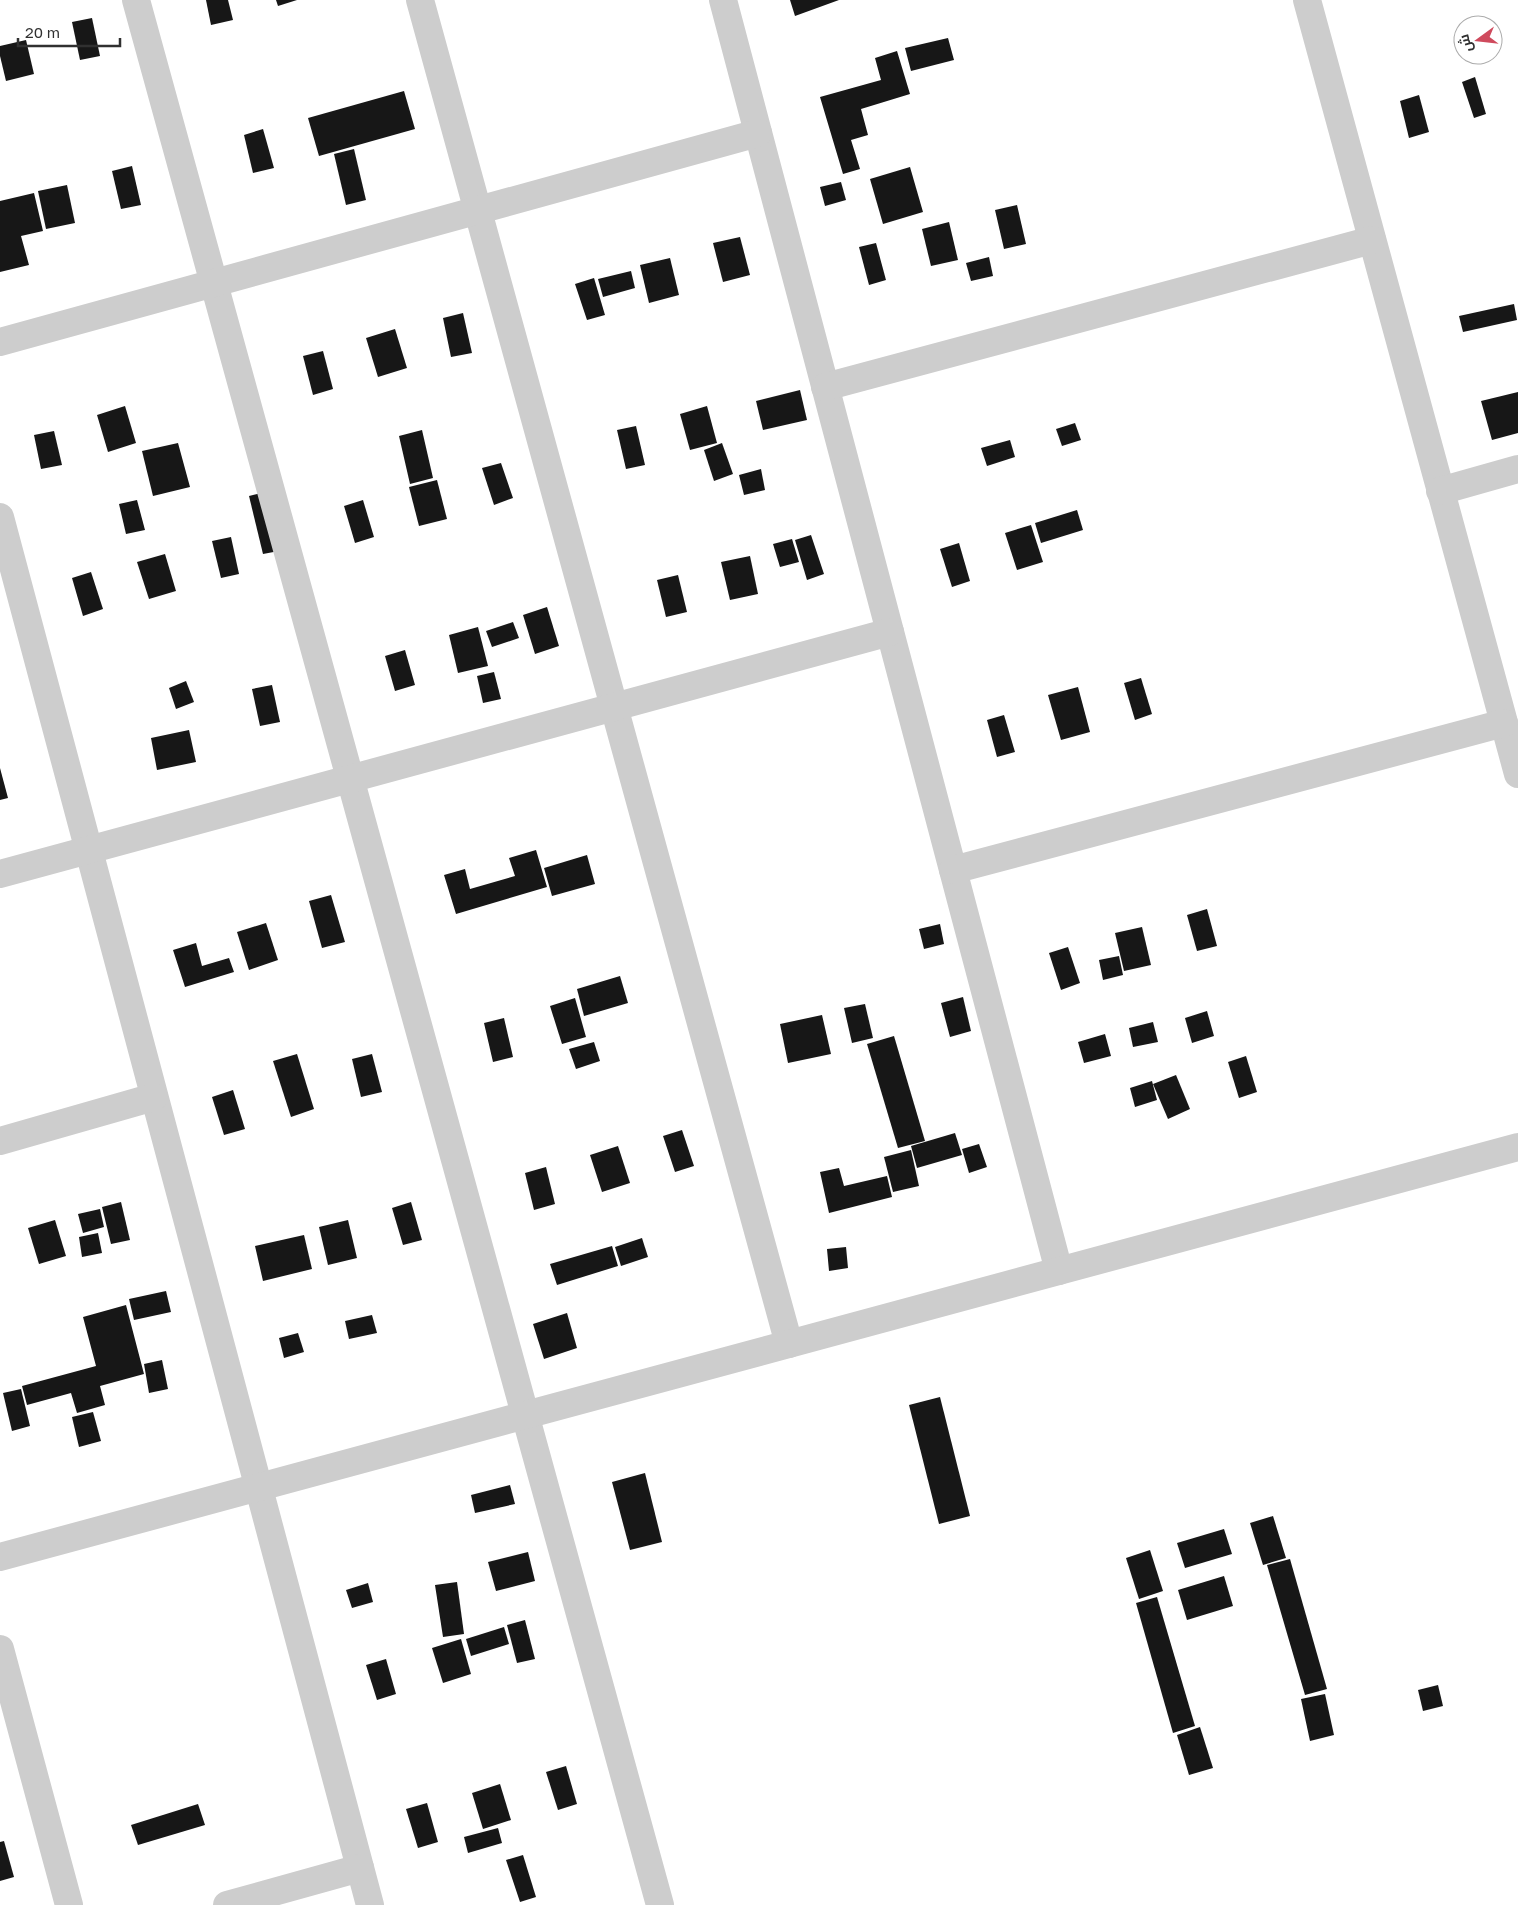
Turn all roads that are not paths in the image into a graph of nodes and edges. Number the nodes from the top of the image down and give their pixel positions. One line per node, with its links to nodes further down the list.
1 (136, 0): 8 (street)
2 (420, 0): 6 (street)
3 (723, 0): 5 (street)
4 (1307, 0): 7 (street)
5 (758, 133): 6 (street); 10 (street)
6 (478, 210): 8 (street); 15 (street)
7 (1372, 240): 10 (street); 12 (street)
8 (214, 284): 9 (street); 18 (street)
9 (0, 342)
10 (826, 387): 14 (street)
11 (1518, 469): 12 (street)
12 (1440, 491): 16 (street)
13 (0, 517): 19 (street)
14 (890, 632): 15 (street); 20 (street)
15 (614, 707): 18 (street); 26 (street)
16 (1504, 723): 17 (street); 20 (street)
17 (1518, 774)
18 (350, 778): 19 (street); 27 (street)
19 (89, 849): 21 (street); 22 (street)
20 (953, 870): 25 (street)
21 (0, 874)
22 (154, 1097): 23 (street); 28 (street)
23 (0, 1141)
24 (1518, 1147): 25 (street)
25 (1060, 1271): 26 (street)
26 (789, 1344): 27 (street)
27 (525, 1415): 28 (street); 35 (street)
28 (259, 1487): 29 (street); 31 (street)
29 (0, 1557)
30 (0, 1649): 32 (street)
31 (360, 1868): 33 (street); 34 (street)
32 (69, 1905)
33 (227, 1905)
34 (370, 1905)
35 (660, 1905)

